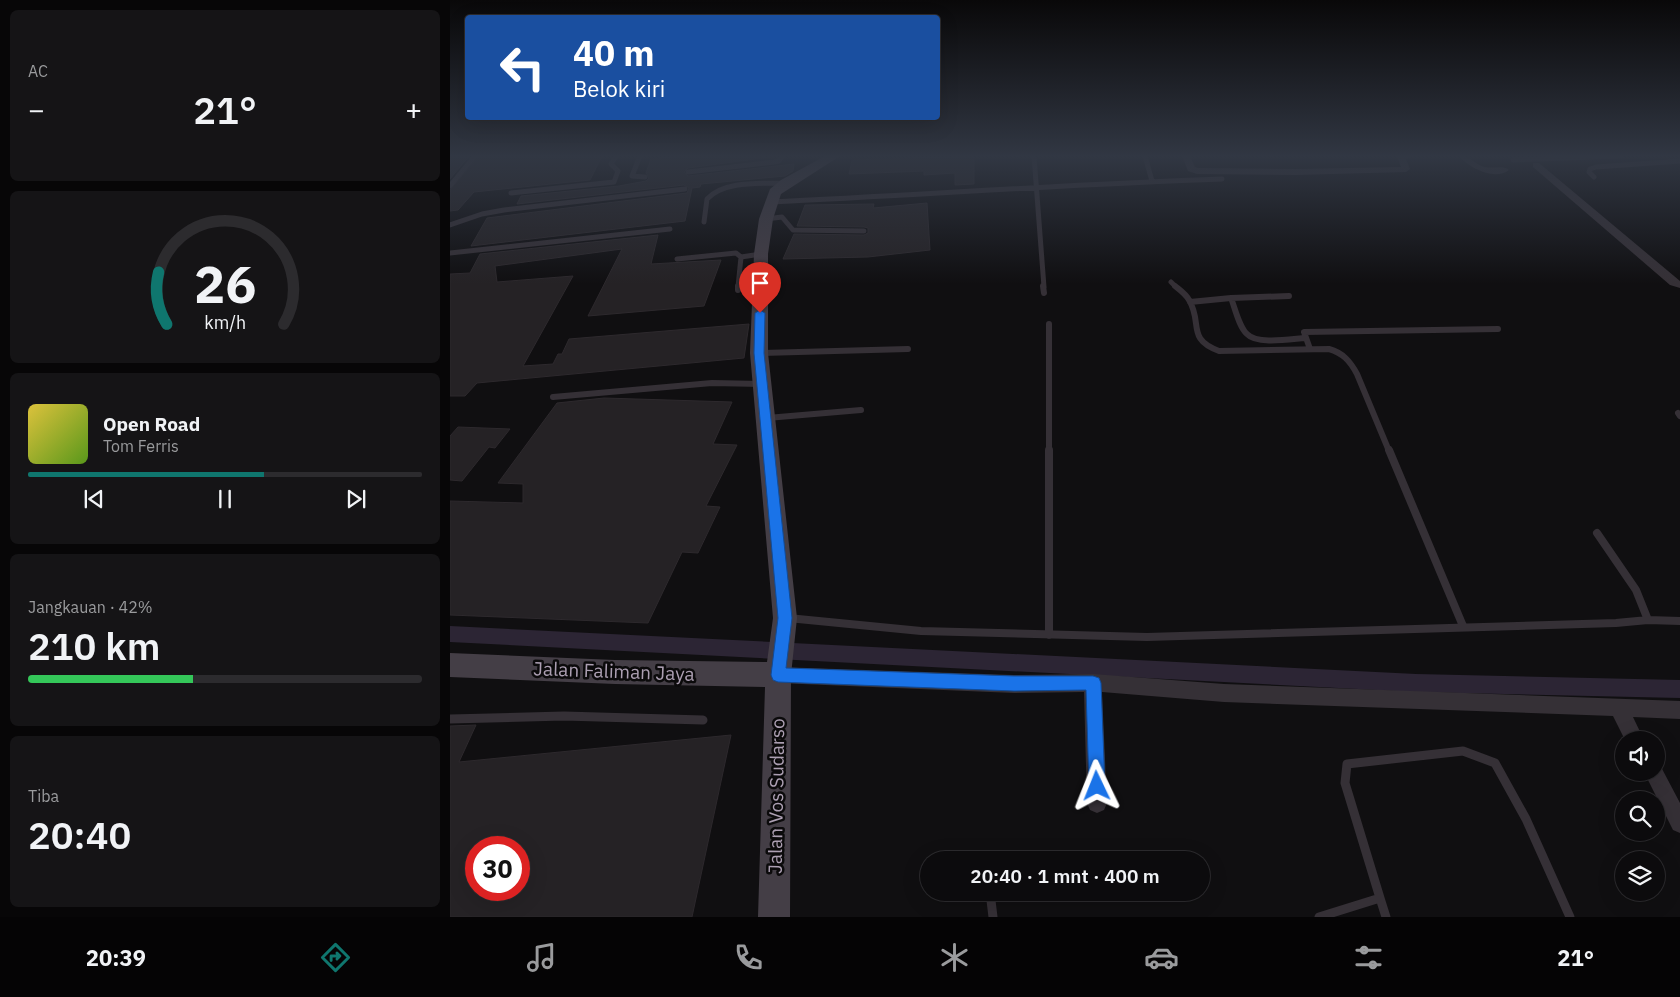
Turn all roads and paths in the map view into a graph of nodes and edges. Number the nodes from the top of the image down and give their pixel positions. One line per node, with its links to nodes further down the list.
1 (601, 199): 9 (lane)
2 (708, 199): 8 (lane)
3 (772, 199): 7 (street)
4 (905, 199): 7 (lane)
5 (1038, 199): 19 (lane)
6 (1576, 199): 17 (street)
7 (768, 210): 11 (lane); 13 (street, Jalan Vos Sudarso)
8 (704, 222)
9 (450, 225)
10 (670, 228): 12 (lane)
11 (864, 231)
12 (450, 253)
13 (761, 254): 14 (lane); 28 (street, Jalan Vos Sudarso)
14 (741, 256): 15 (lane); 18 (lane)
15 (677, 259)
16 (1171, 282): 22 (lane)
17 (1680, 285)
18 (738, 290)
19 (1044, 294)
20 (1289, 296): 21 (lane)
21 (1231, 298): 22 (lane); 25 (lane)
22 (1190, 302): 27 (lane)
23 (1049, 324): 38 (lane)
24 (1498, 329): 25 (lane)
25 (1305, 338): 27 (lane)
26 (908, 349): 28 (lane)
27 (1310, 349): 36 (lane)
28 (759, 353): 29 (street, Jalan Vos Sudarso)
29 (762, 384): 30 (lane); 32 (street, Jalan Vos Sudarso)
30 (553, 397)
31 (861, 410): 32 (lane)
32 (765, 418): 37 (street, Jalan Vos Sudarso)
33 (1597, 533): 34 (lane)
34 (1648, 620): 35 (lane); 36 (lane)
35 (1680, 621)
36 (1463, 626): 38 (lane)
37 (784, 629): 38 (lane); 40 (street, Jalan Vos Sudarso)
38 (1049, 634)
39 (450, 666): 40 (street, Jalan Faliman Jaya)
40 (779, 670): 41 (street); 52 (street, Jalan Vos Sudarso)
41 (1093, 683): 42 (street); 48 (street)
42 (1618, 710): 43 (street); 46 (street)
43 (1680, 710)
44 (450, 719): 45 (lane)
45 (703, 720)
46 (1630, 731)
47 (1658, 781): 49 (street)
48 (1097, 803)
49 (1680, 823)
50 (1380, 898): 54 (lane); 55 (lane); 56 (lane)
51 (991, 901): 53 (lane)
52 (774, 917)
53 (993, 917)
54 (1319, 917)
55 (1386, 917)
56 (1570, 917)

